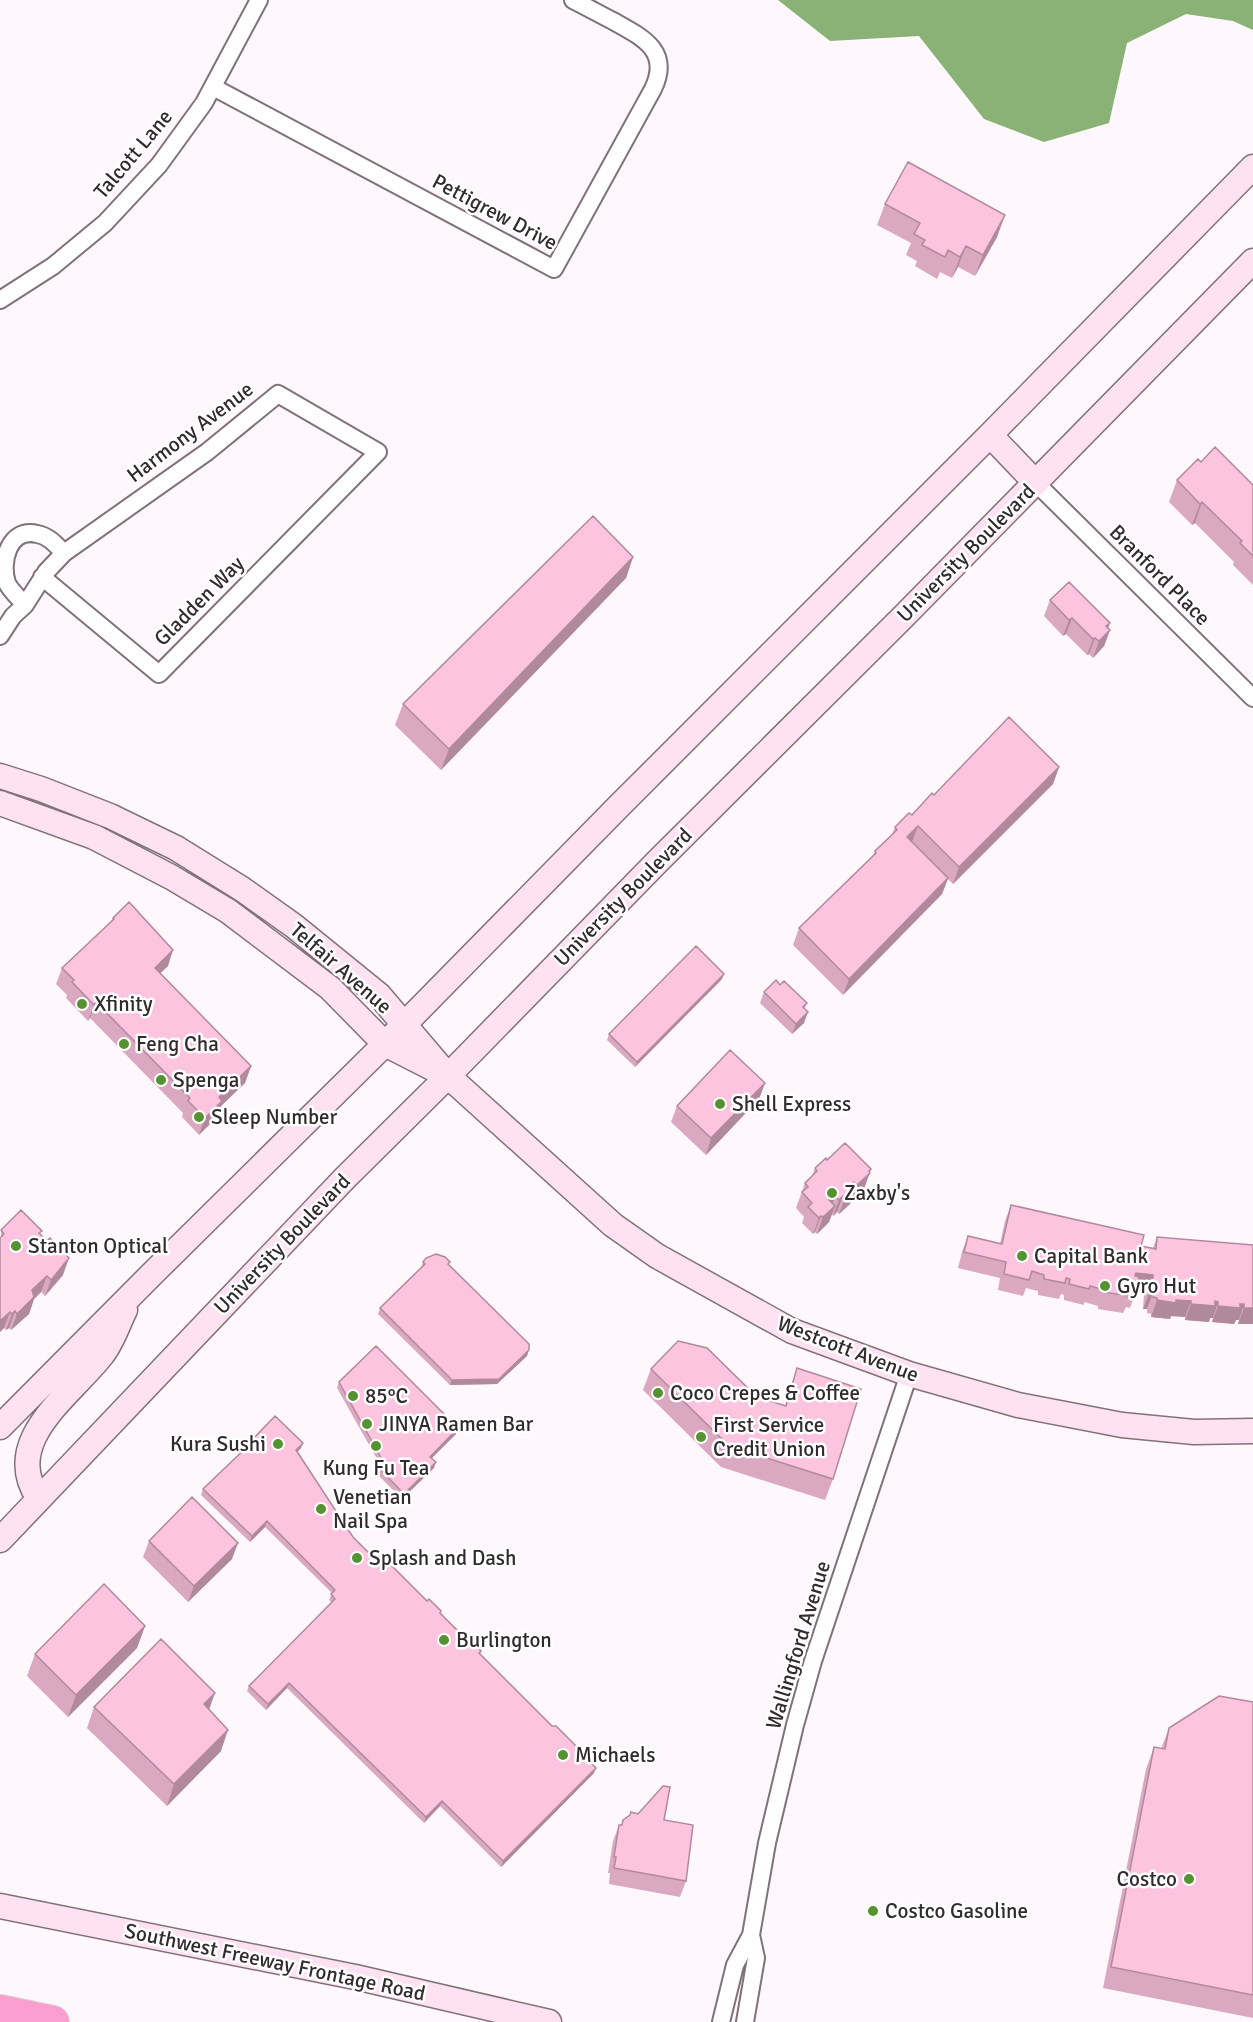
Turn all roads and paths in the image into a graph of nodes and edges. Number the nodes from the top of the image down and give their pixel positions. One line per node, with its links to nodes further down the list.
1 (259, 0): 3 (street, Talcott Lane)
2 (573, 0): 3 (street, Pettigrew Drive)
3 (213, 87): 6 (street, Talcott Lane)
4 (1253, 167): 7 (main road)
5 (1253, 261): 9 (main road, University Boulevard)
6 (0, 300)
7 (990, 435): 9 (main road); 17 (main road)
8 (378, 452): 10 (street, Harmony Avenue); 11 (street, Gladden Way)
9 (1036, 483): 14 (street, Branford Place); 19 (main road, University Boulevard)
10 (64, 553): 11 (street, Harmony Avenue); 12 (street)
11 (42, 577): 12 (street, Harmony Avenue)
12 (25, 605): 13 (street, Harmony Avenue)
13 (0, 636)
14 (1253, 698)
15 (0, 776): 17 (main road, Telfair Avenue)
16 (0, 803): 18 (main road, Telfair Avenue)
17 (404, 1024): 18 (main road); 19 (main road, Telfair Avenue)
18 (386, 1044): 19 (main road, Telfair Avenue); 20 (main road)
19 (448, 1076): 21 (main road, Westcott Avenue); 24 (main road, University Boulevard)
20 (134, 1291): 22 (main road); 24 (main road)
21 (909, 1374): 23 (main road, Westcott Avenue); 27 (street, Wallingford Avenue)
22 (0, 1427)
23 (1253, 1431)
24 (39, 1499): 25 (main road, University Boulevard)
25 (0, 1540)
26 (0, 1906): 30 (main road, Southwest Freeway Frontage Road)
27 (751, 1935): 31 (street, Wallingford Avenue); 32 (street, Wallingford Avenue)
28 (0, 2011): 29 (highway)
29 (53, 2022)
30 (549, 2022)
31 (722, 2022)
32 (744, 2022)

